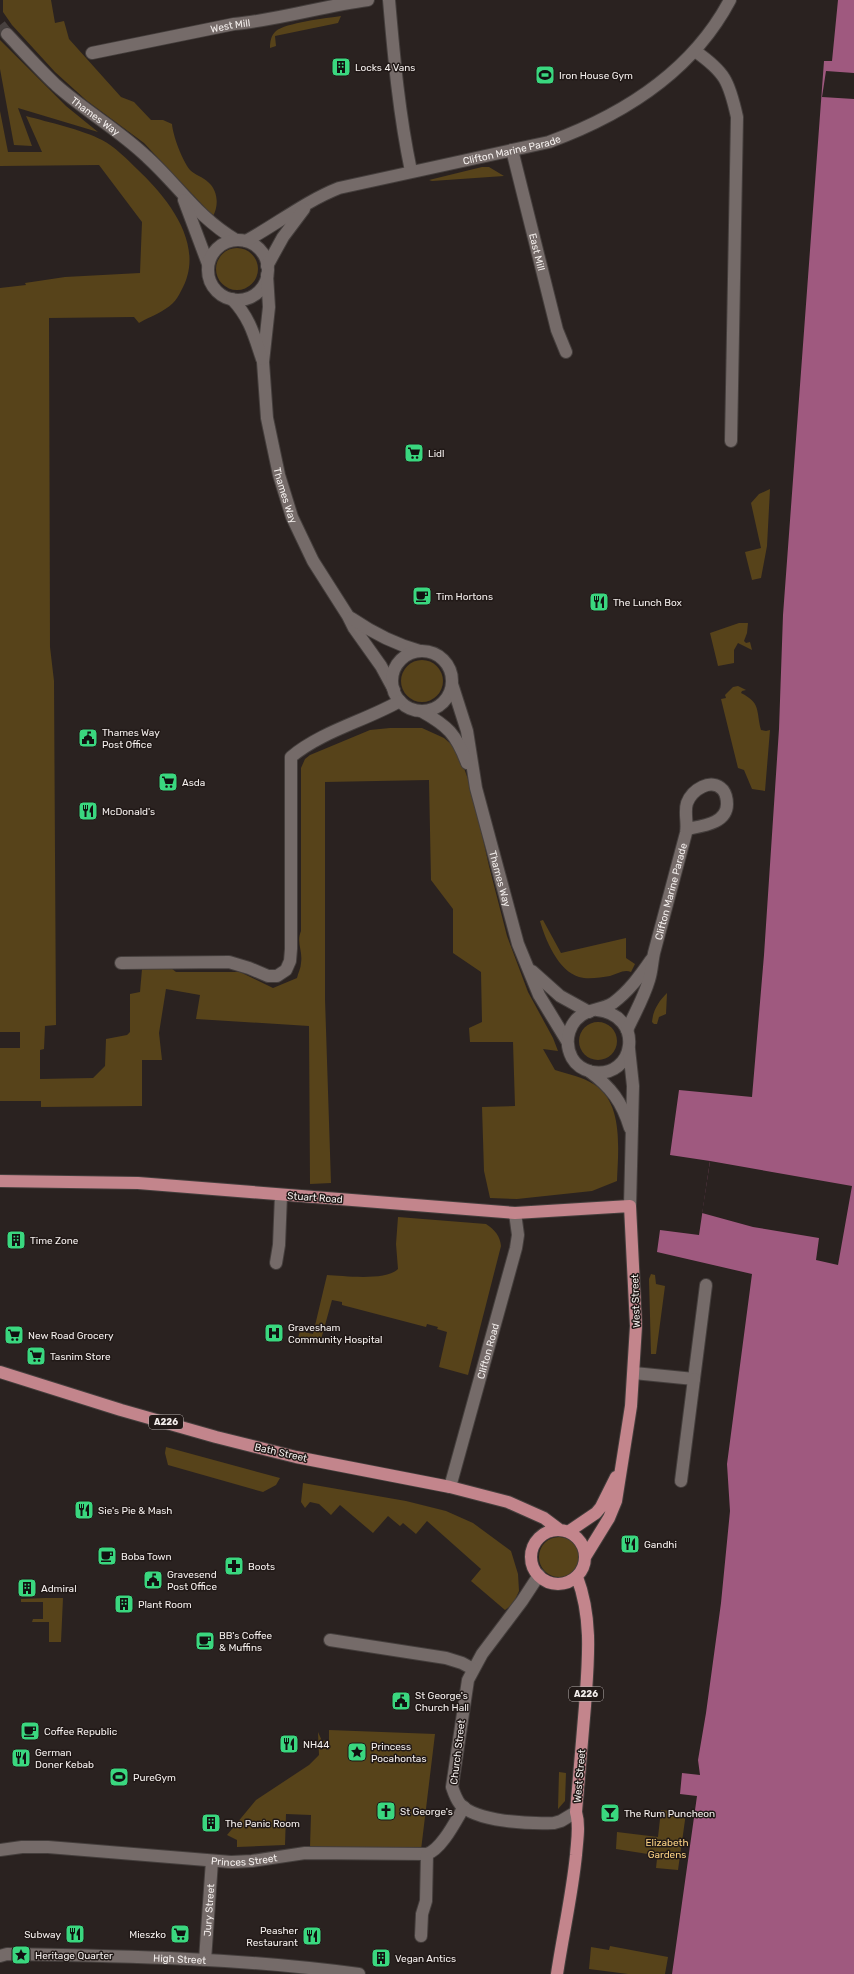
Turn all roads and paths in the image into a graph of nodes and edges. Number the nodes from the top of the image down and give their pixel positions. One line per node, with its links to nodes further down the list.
1 (368, 0): 6 (street, West Mill)
2 (389, 0): 8 (street)
3 (730, 0): 5 (street, Clifton Marine Parade)
4 (7, 34): 9 (street, Thames Way)
5 (695, 51): 7 (street, Clifton Marine Parade); 17 (street)
6 (92, 53)
7 (512, 150): 8 (street, Clifton Marine Parade); 15 (street, East Mill)
8 (411, 171): 10 (street, Clifton Marine Parade)
9 (183, 197): 11 (street, Thames Way); 12 (street, Thames Way)
10 (308, 203): 11 (street, Clifton Marine Parade); 13 (street, Clifton Marine Parade)
11 (241, 240): 12 (street); 13 (street)
12 (208, 264): 14 (street)
13 (267, 271): 14 (street); 16 (street, Thames Way)
14 (232, 299): 16 (street, Thames Way)
15 (566, 352)
16 (263, 362): 18 (street, Thames Way)
17 (731, 441)
18 (348, 616): 19 (street, Thames Way); 21 (street, Thames Way)
19 (421, 651): 20 (street); 21 (street)
20 (452, 684): 23 (street); 24 (street, Thames Way)
21 (394, 690): 22 (street)
22 (400, 701): 23 (street); 27 (street)
23 (421, 711): 24 (street, Thames Way)
24 (476, 788): 28 (street, Thames Way)
25 (687, 829): 26 (street, Clifton Marine Parade)
26 (654, 954): 29 (street, Clifton Marine Parade); 30 (street, Clifton Marine Parade)
27 (121, 963)
28 (528, 968): 29 (street, Thames Way); 31 (street, Thames Way)
29 (593, 1011): 30 (street); 31 (street)
30 (628, 1030): 32 (street)
31 (567, 1040): 33 (street)
32 (629, 1049): 33 (street); 34 (street, West Street)
33 (588, 1071): 34 (street, West Street)
34 (632, 1135): 37 (street, West Street)
35 (0, 1181): 36 (main road, Stuart Road)
36 (281, 1195): 38 (main road, Stuart Road); 39 (street)
37 (630, 1206): 38 (main road, Stuart Road); 42 (main road, West Street)
38 (516, 1213): 46 (street, Clifton Road)
39 (276, 1262)
40 (706, 1285): 43 (street)
41 (0, 1372): 46 (main road, Bath Street / A226)
42 (634, 1373): 43 (street); 44 (main road, West Street)
43 (694, 1379): 45 (street)
44 (621, 1467): 47 (main road, West Street); 48 (main road, West Street)
45 (681, 1481)
46 (450, 1487): 47 (main road, Bath Street / A226)
47 (564, 1531): 48 (main road); 49 (main road)
48 (585, 1557): 50 (main road)
49 (539, 1575): 50 (main road); 52 (street, Church Street)
50 (577, 1577): 54 (main road, West Street / A226)
51 (330, 1640): 52 (street)
52 (473, 1669): 53 (street, Church Street)
53 (464, 1807): 54 (street); 56 (street)
54 (576, 1812): 62 (main road, West Street / A226)
55 (0, 1850): 57 (street, Princes Street)
56 (427, 1854): 57 (street, Princes Street); 58 (street)
57 (212, 1861): 60 (street, Jury Street)
58 (425, 1930)
59 (0, 1956): 60 (street, High Street)
60 (205, 1960): 61 (street, High Street)
61 (359, 1974)
62 (557, 1974)

